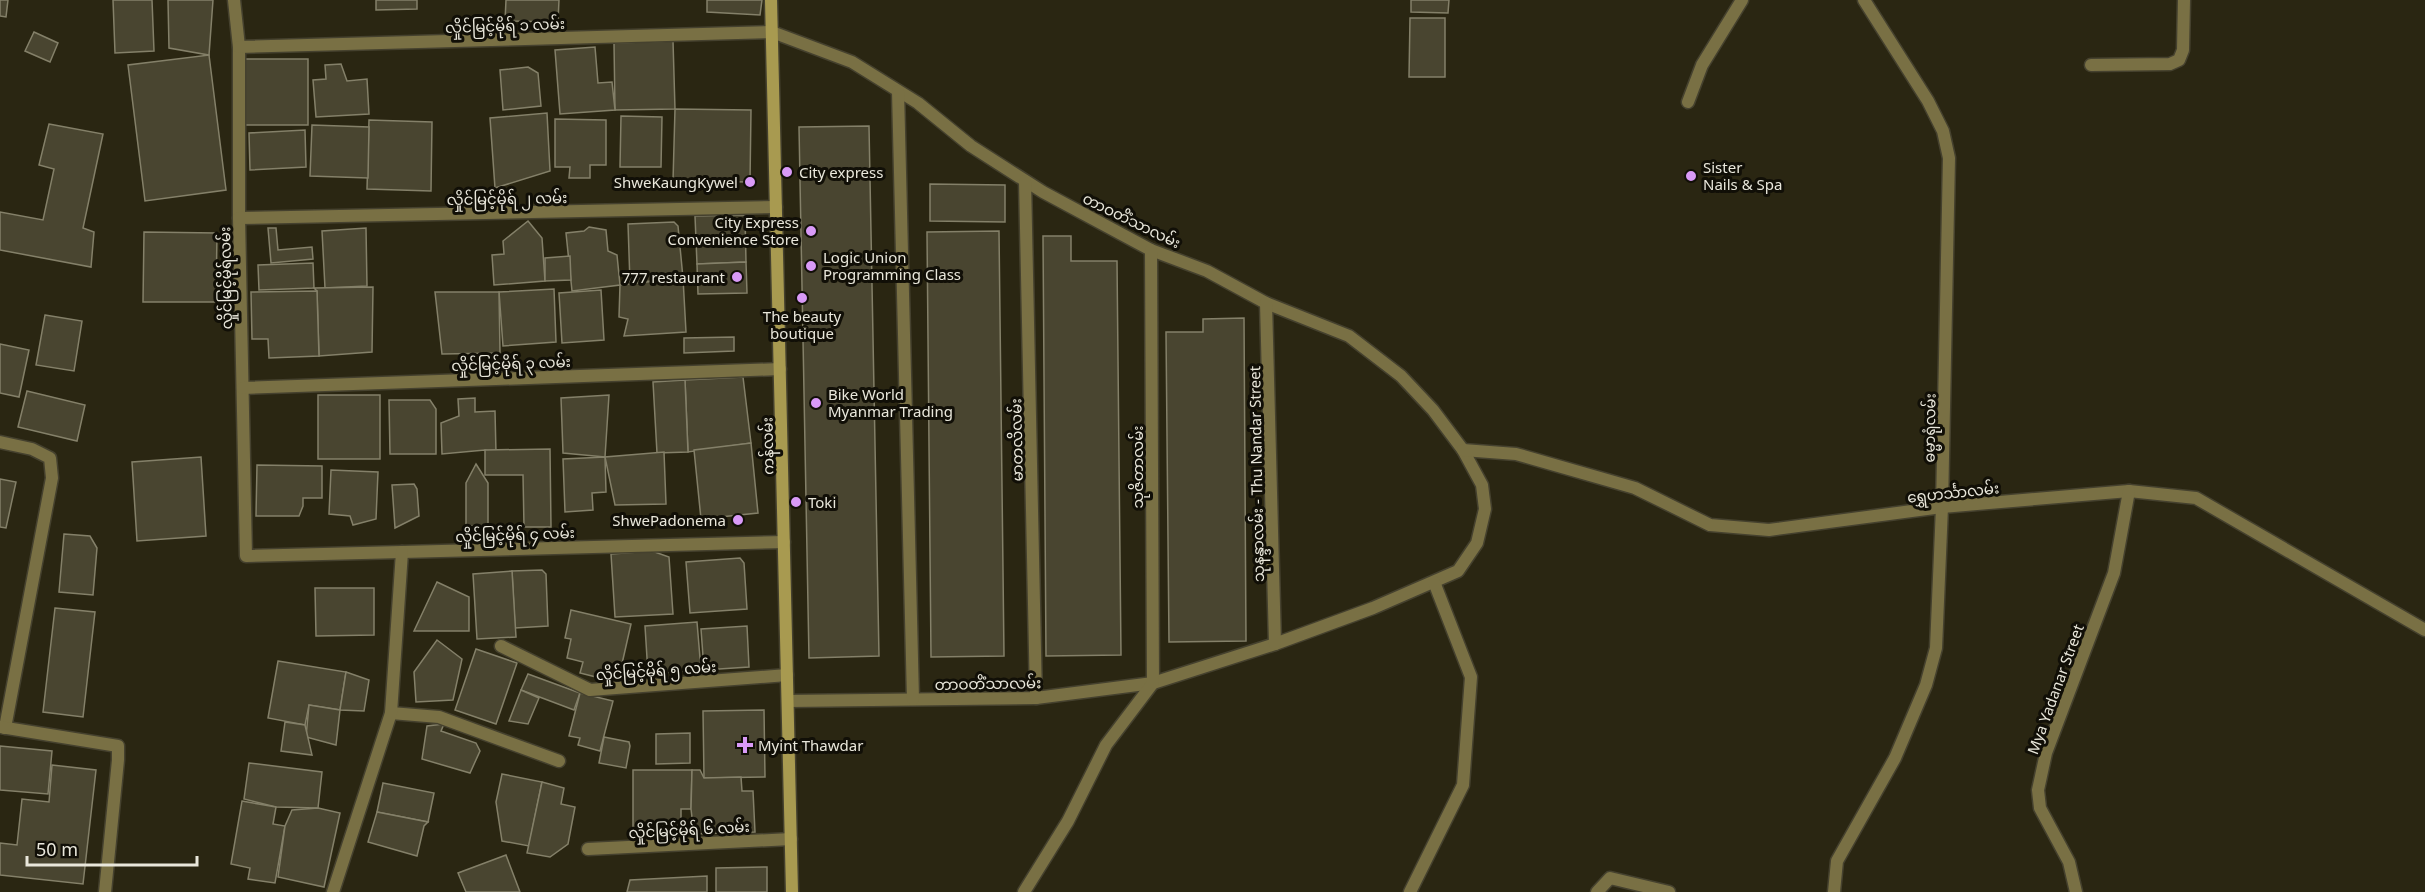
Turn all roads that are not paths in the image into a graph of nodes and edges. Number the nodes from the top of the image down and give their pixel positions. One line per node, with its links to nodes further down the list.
1 (234, 0): 7 (street, လှိုင်မြင့်မိုရ်လမ်း)
2 (771, 0): 6 (main road, ကန်လမ်း)
3 (1742, 0): 10 (street)
4 (1864, 0): 21 (street, ဓမ္မာရုံလမ်း)
5 (2184, 0): 8 (street)
6 (772, 32): 7 (street, လှိုင်မြင့်မိုရ် ၁ လမ်း); 9 (street, တာဝတိံသာလမ်း); 12 (main road, ကန်လမ်း)
7 (239, 47): 13 (street, လှိုင်မြင့်မိုရ်လမ်း)
8 (2091, 64)
9 (898, 92): 11 (street, တာဝတိံသာလမ်း); 32 (street)
10 (1688, 102)
11 (1025, 181): 14 (street, တာဝတိံသာလမ်း); 31 (street, မာတလိလမ်း)
12 (776, 207): 13 (street, လှိုင်မြင့်မိုရ် ၂ လမ်း); 16 (main road, ကန်လမ်း)
13 (239, 218): 17 (street, လှိုင်မြင့်မိုရ်လမ်း)
14 (1151, 250): 15 (street, တာဝတိံသာလမ်း); 30 (street, သုဇိတာလမ်း)
15 (1266, 303): 19 (street, တာဝတိံသာလမ်း); 27 (street, သုနန္ဒာလမ်း - Thu Nandar Street)
16 (780, 369): 17 (street, လှိုင်မြင့်မိုရ် ၃ လမ်း); 22 (main road, ကန်လမ်း)
17 (243, 388): 24 (street, လှိုင်မြင့်မိုရ်လမ်း)
18 (0, 442): 35 (street)
19 (1463, 450): 21 (street, ရွှေဟင်္သာလမ်း); 25 (street, တာဝတိံသာလမ်း)
20 (2129, 491): 21 (street, ရွှေဟင်္သာလမ်း); 26 (street, ရွှေဟင်္သာလမ်း); 47 (street, Mya Yadanar Street)
21 (1942, 507): 46 (street, ဓမ္မာရုံလမ်း)
22 (784, 542): 23 (street, လှိုင်မြင့်မိုရ် ၄ လမ်း); 29 (main road, ကန်လမ်း)
23 (402, 552): 24 (street, လှိုင်မြင့်မိုရ် ၄ လမ်း); 34 (street)
24 (246, 556)
25 (1434, 582): 27 (street, တာဝတိံသာလမ်း); 43 (street)
26 (2425, 630)
27 (1275, 644): 30 (street, တာဝတိံသာလမ်း)
28 (501, 646): 29 (street, လှိုင်မြင့်မိုရ် ၅ လမ်း)
29 (787, 675): 33 (main road, ကန်လမ်း)
30 (1153, 683): 31 (street, တာဝတိံသာလမ်း); 42 (street)
31 (1036, 698): 32 (street, တာဝတိံသာလမ်း)
32 (913, 699): 33 (street, တာဝတိံသာလမ်း)
33 (788, 701): 37 (main road, ကန်လမ်း)
34 (390, 713): 36 (street); 40 (street)
35 (3, 728): 39 (street)
36 (559, 761)
37 (791, 839): 38 (street, လှိုင်မြင့်မိုရ် ၆ လမ်း); 41 (main road, ကန်လမ်း)
38 (588, 849)
39 (105, 892)
40 (333, 892)
41 (792, 892)
42 (1024, 892)
43 (1410, 892)
44 (1597, 892): 45 (street)
45 (1669, 892)
46 (1834, 892)
47 (2076, 892)

